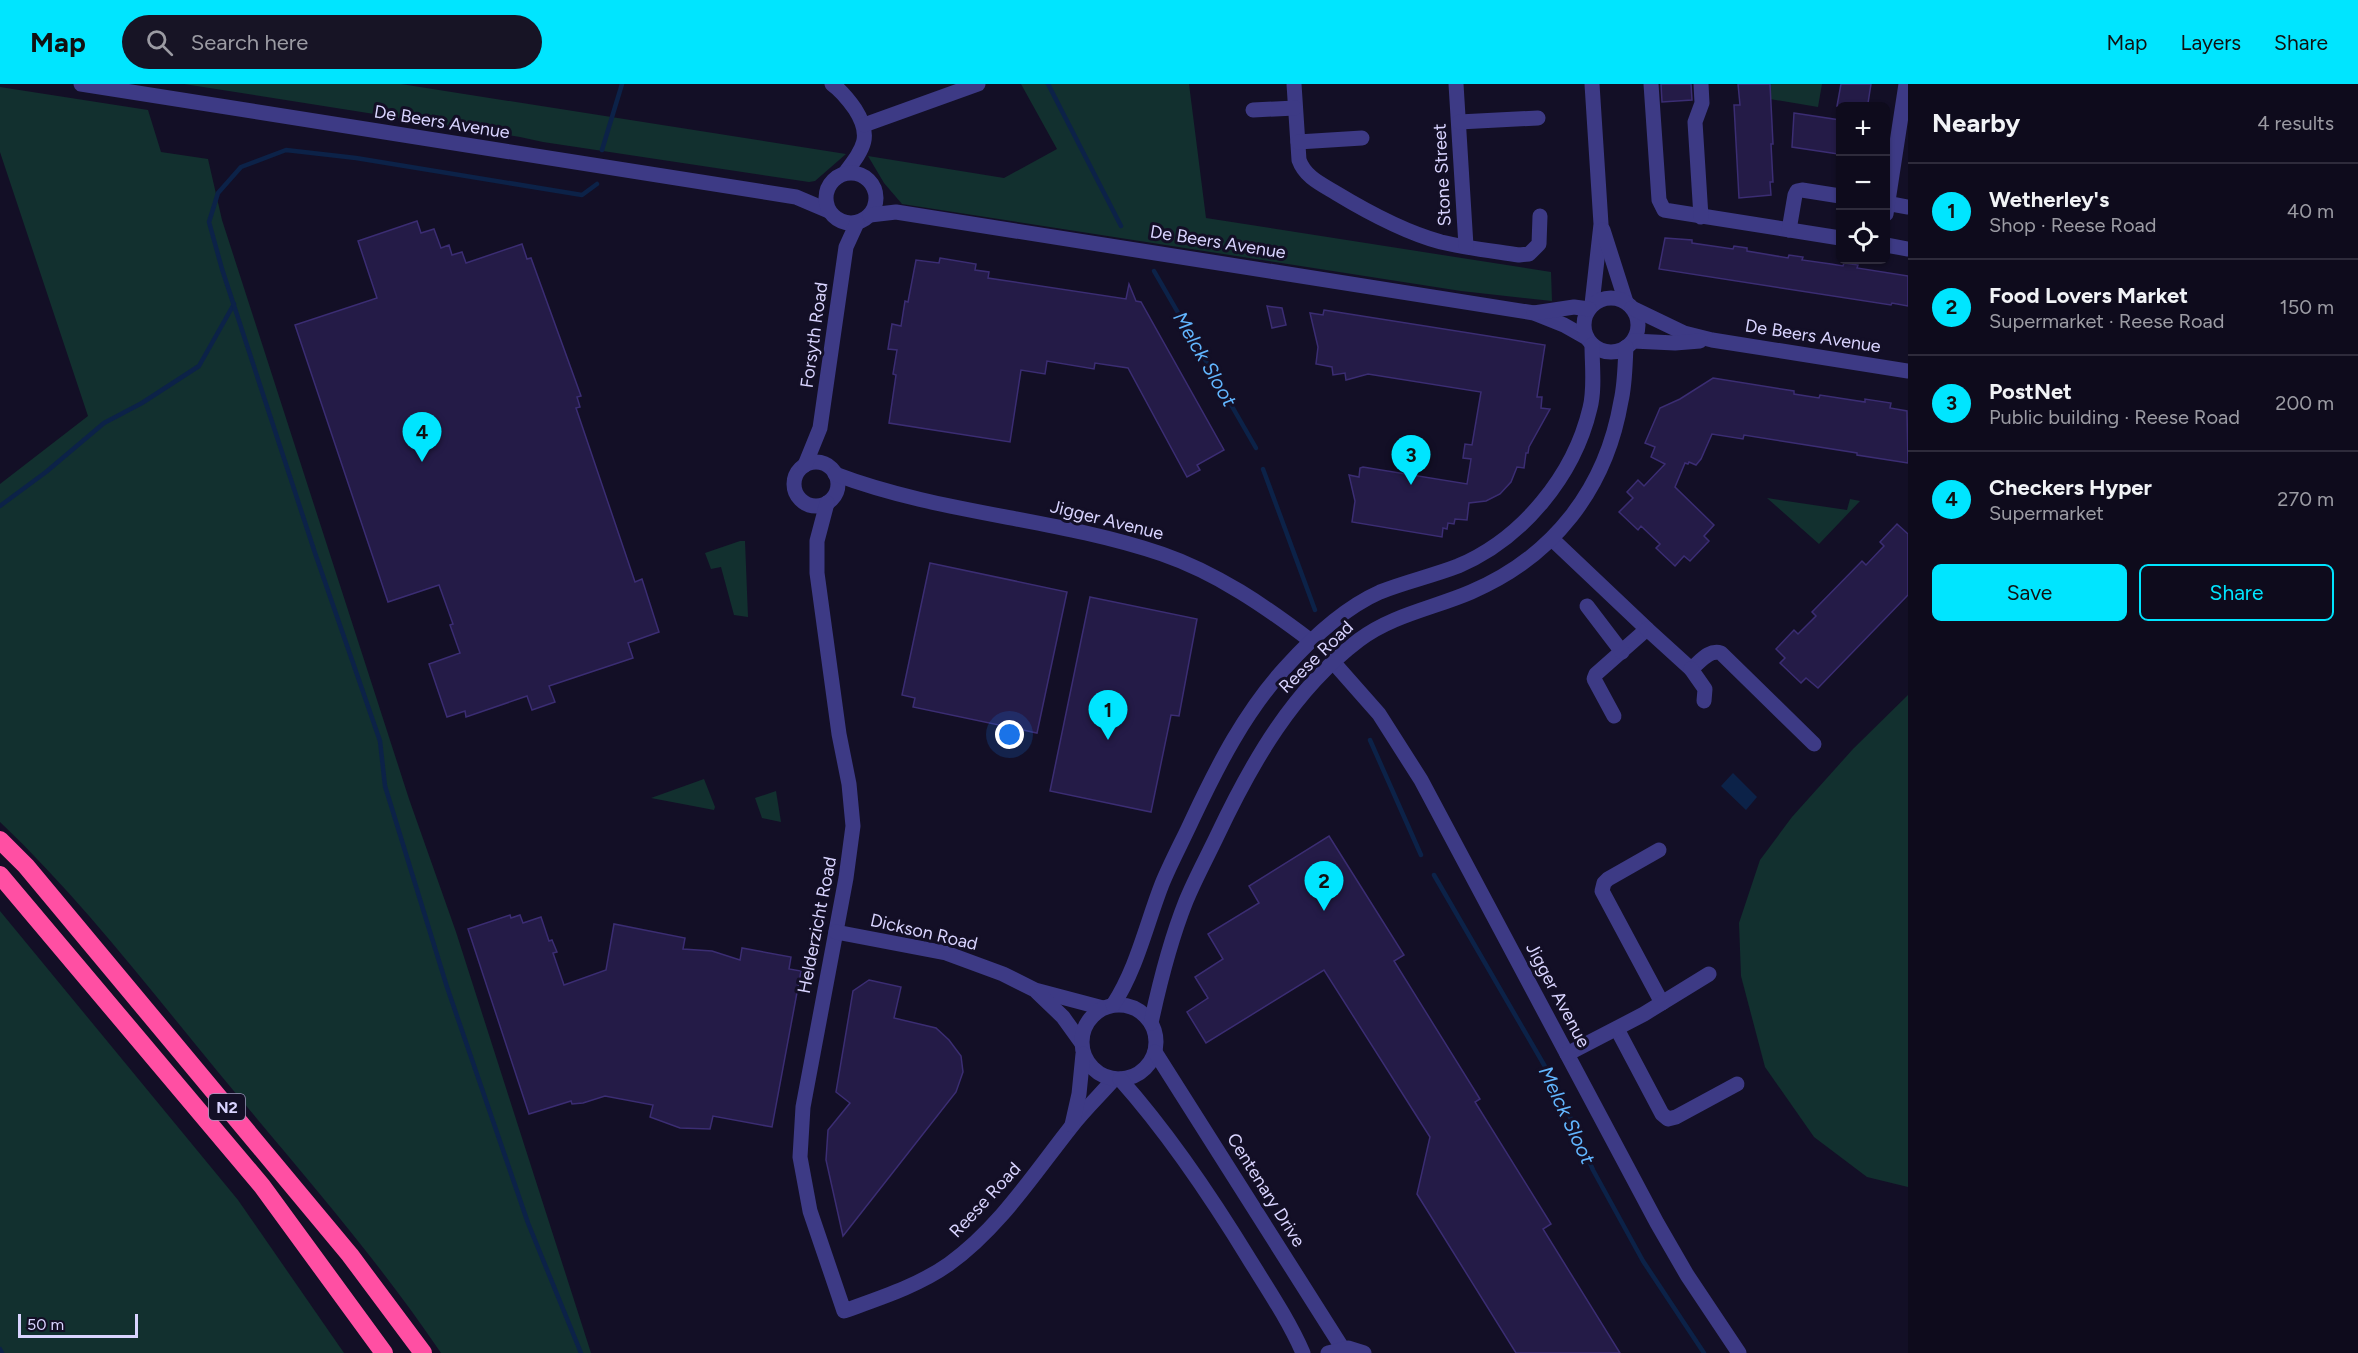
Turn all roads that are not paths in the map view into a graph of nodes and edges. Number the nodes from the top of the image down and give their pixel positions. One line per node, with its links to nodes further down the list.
1 (81, 84): 23 (street, De Beers Avenue)
2 (832, 84): 14 (street)
3 (978, 84): 14 (street)
4 (1294, 84): 10 (street, Stone Street)
5 (1456, 84): 13 (street, Stone Street)
6 (1592, 84): 33 (street)
7 (1650, 84): 30 (street)
8 (1701, 84): 30 (street)
9 (1906, 94): 20 (street)
10 (1295, 108): 11 (street); 16 (street, Stone Street)
11 (1253, 110)
12 (1538, 118): 13 (street)
13 (1459, 122): 36 (street, Stone Street)
14 (864, 125): 17 (street)
15 (1362, 138): 16 (street)
16 (1298, 142): 36 (street, Stone Street)
17 (861, 151): 18 (street); 19 (street)
18 (845, 173): 19 (street); 21 (street)
19 (867, 178): 24 (street)
20 (1890, 184)
21 (827, 188): 23 (street, De Beers Avenue); 27 (street)
22 (1836, 195): 34 (street)
23 (796, 196): 27 (street, De Beers Avenue)
24 (876, 200): 28 (street, De Beers Avenue); 31 (street)
25 (1890, 207): 26 (street)
26 (1908, 207)
27 (829, 210): 32 (street)
28 (896, 212): 31 (street, De Beers Avenue); 42 (street, De Beers Avenue)
29 (1540, 216): 36 (street)
30 (1701, 216): 34 (street)
31 (864, 219): 32 (street); 38 (street, Forsyth Road)
32 (841, 222): 38 (street, Forsyth Road)
33 (1601, 224): 40 (street); 41 (street)
34 (1789, 230): 35 (street)
35 (1836, 237)
36 (1466, 246)
37 (1890, 246): 39 (street)
38 (846, 247): 47 (street, Forsyth Road)
39 (1908, 249)
40 (1629, 305): 41 (street); 43 (street, De Beers Avenue); 45 (street)
41 (1591, 307): 42 (street, De Beers Avenue); 44 (street)
42 (1534, 313): 44 (street, De Beers Avenue)
43 (1712, 340): 45 (street, De Beers Avenue); 46 (street, De Beers Avenue)
44 (1590, 341): 45 (street); 57 (street, Reese Road)
45 (1629, 344): 53 (street, Reese Road)
46 (1908, 371)
47 (820, 428): 48 (street, Forsyth Road); 49 (street, Forsyth Road)
48 (805, 465): 49 (street); 52 (street)
49 (831, 470): 50 (street, Jigger Avenue); 51 (street)
50 (873, 488): 51 (street, Jigger Avenue); 57 (street, Jigger Avenue)
51 (831, 498): 52 (street); 54 (street, Helderzicht Road)
52 (807, 504): 54 (street, Helderzicht Road)
53 (1552, 539): 56 (street); 59 (street, Reese Road)
54 (817, 541): 67 (street, Helderzicht Road)
55 (1587, 606): 58 (street)
56 (1647, 629): 58 (street); 60 (street)
57 (1311, 641): 71 (street, Reese Road)
58 (1622, 652): 62 (street)
59 (1334, 663): 72 (street, Reese Road); 76 (street, Jigger Avenue)
60 (1691, 669): 61 (street); 63 (street)
61 (1704, 701)
62 (1614, 716)
63 (1814, 744)
64 (0, 840): 83 (highway, N2)
65 (1659, 850): 70 (street)
66 (0, 874): 82 (highway, N2)
67 (836, 932): 69 (street, Dickson Road); 80 (street, Helderzicht Road)
68 (1709, 974): 70 (street)
69 (1035, 990): 71 (street, Dickson Road); 74 (street, Dickson Road)
70 (1662, 1003): 73 (street)
71 (1108, 1006): 72 (street); 74 (street)
72 (1151, 1023): 75 (street)
73 (1617, 1029): 76 (street); 78 (street)
74 (1082, 1048): 77 (street); 79 (street, Reese Road)
75 (1155, 1052): 77 (street); 81 (street, Centenary Drive)
76 (1567, 1054): 86 (street, Jigger Avenue)
77 (1117, 1079): 79 (street, Reese Road); 84 (street)
78 (1737, 1084)
79 (1072, 1125): 80 (street, Reese Road)
80 (844, 1311)
81 (1336, 1351): 85 (street)
82 (384, 1353)
83 (423, 1353)
84 (1303, 1353)
85 (1364, 1353)
86 (1739, 1353)

